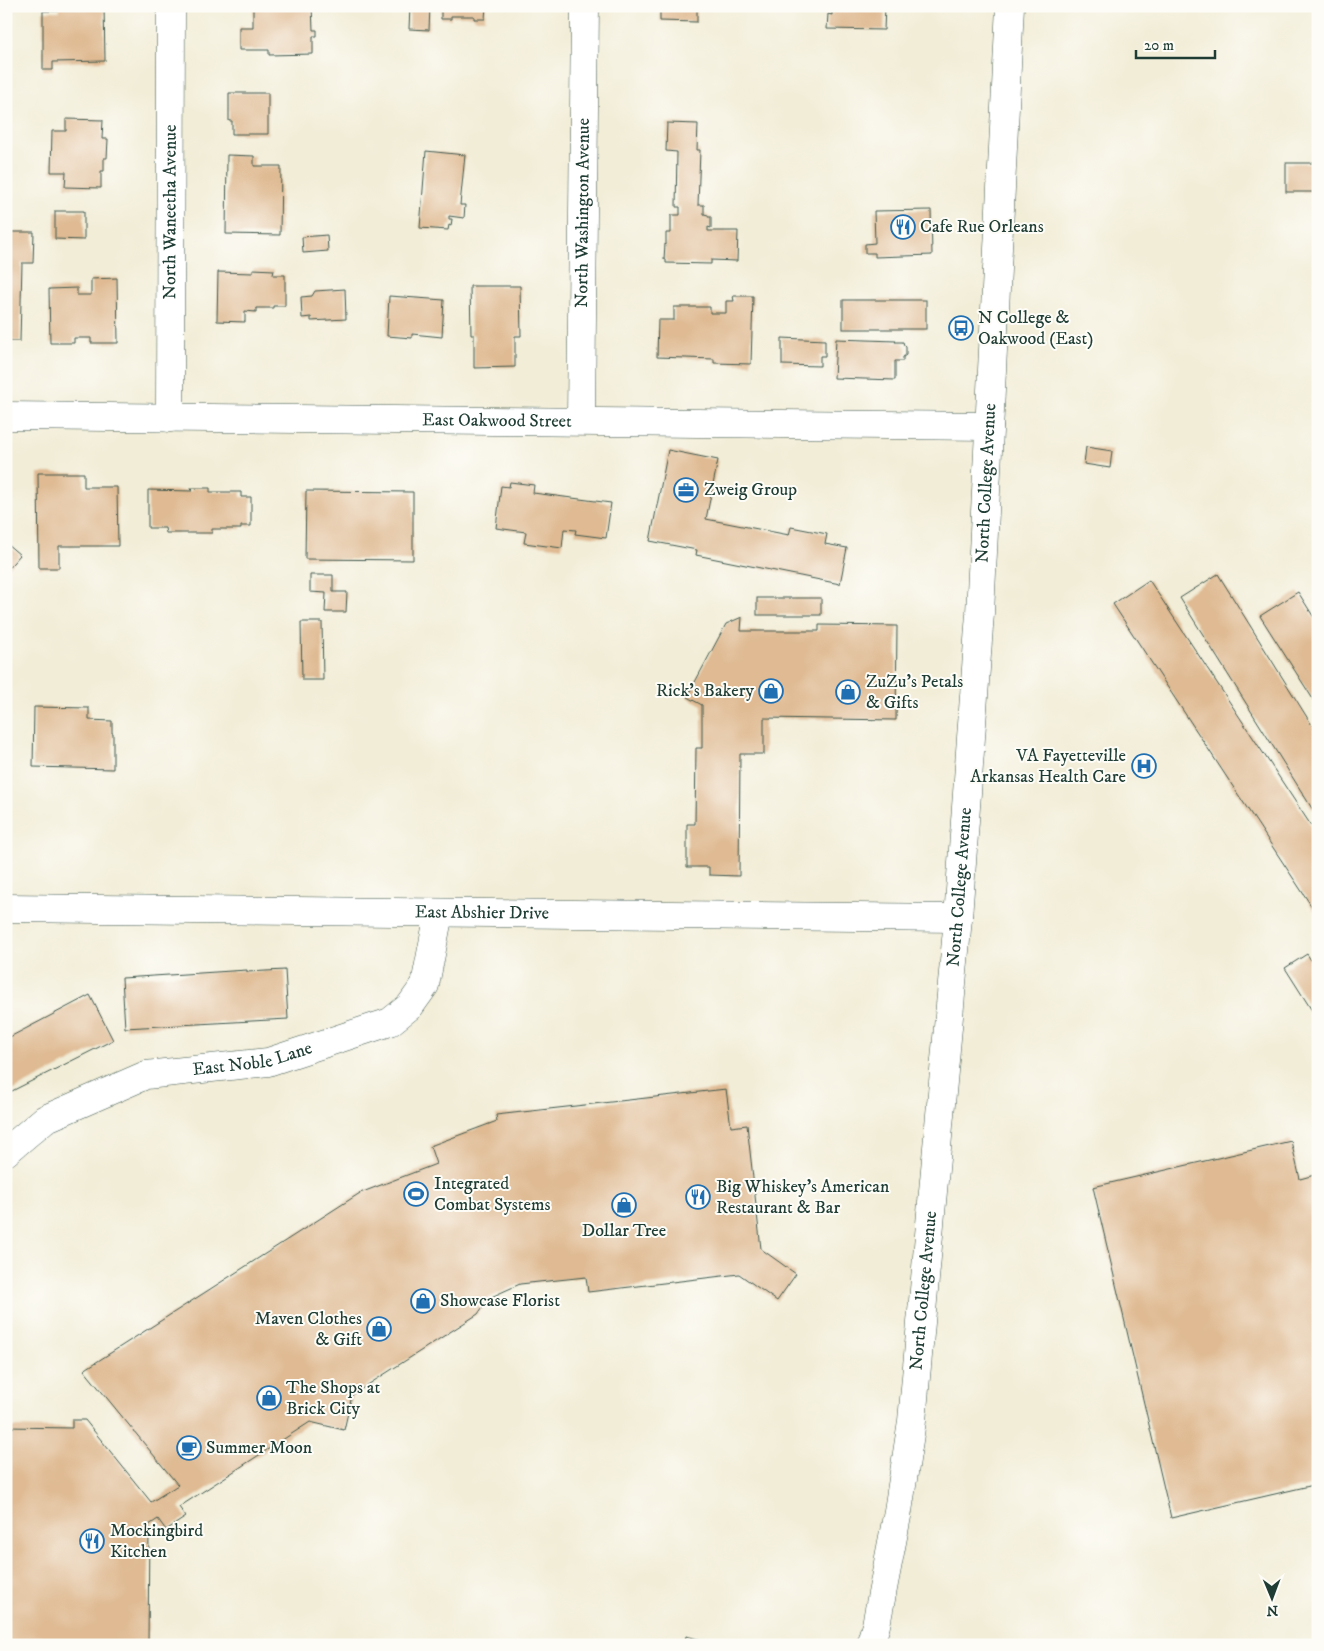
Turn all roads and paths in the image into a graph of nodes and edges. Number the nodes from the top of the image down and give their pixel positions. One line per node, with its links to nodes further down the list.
1 (171, 6): 5 (street, North Waneetha Avenue)
2 (586, 6): 6 (street, North Washington Avenue)
3 (1010, 6): 7 (street, North College Avenue)
4 (6, 416): 5 (street, East Oakwood Street)
5 (170, 418): 6 (street, East Oakwood Street)
6 (581, 422): 7 (street, East Oakwood Street)
7 (989, 426): 10 (street, North College Avenue)
8 (6, 908): 9 (street, East Abshier Drive)
9 (439, 913): 10 (street, East Abshier Drive); 11 (street, East Noble Lane)
10 (958, 918): 12 (street, North College Avenue)
11 (6, 1152)
12 (870, 1645)

